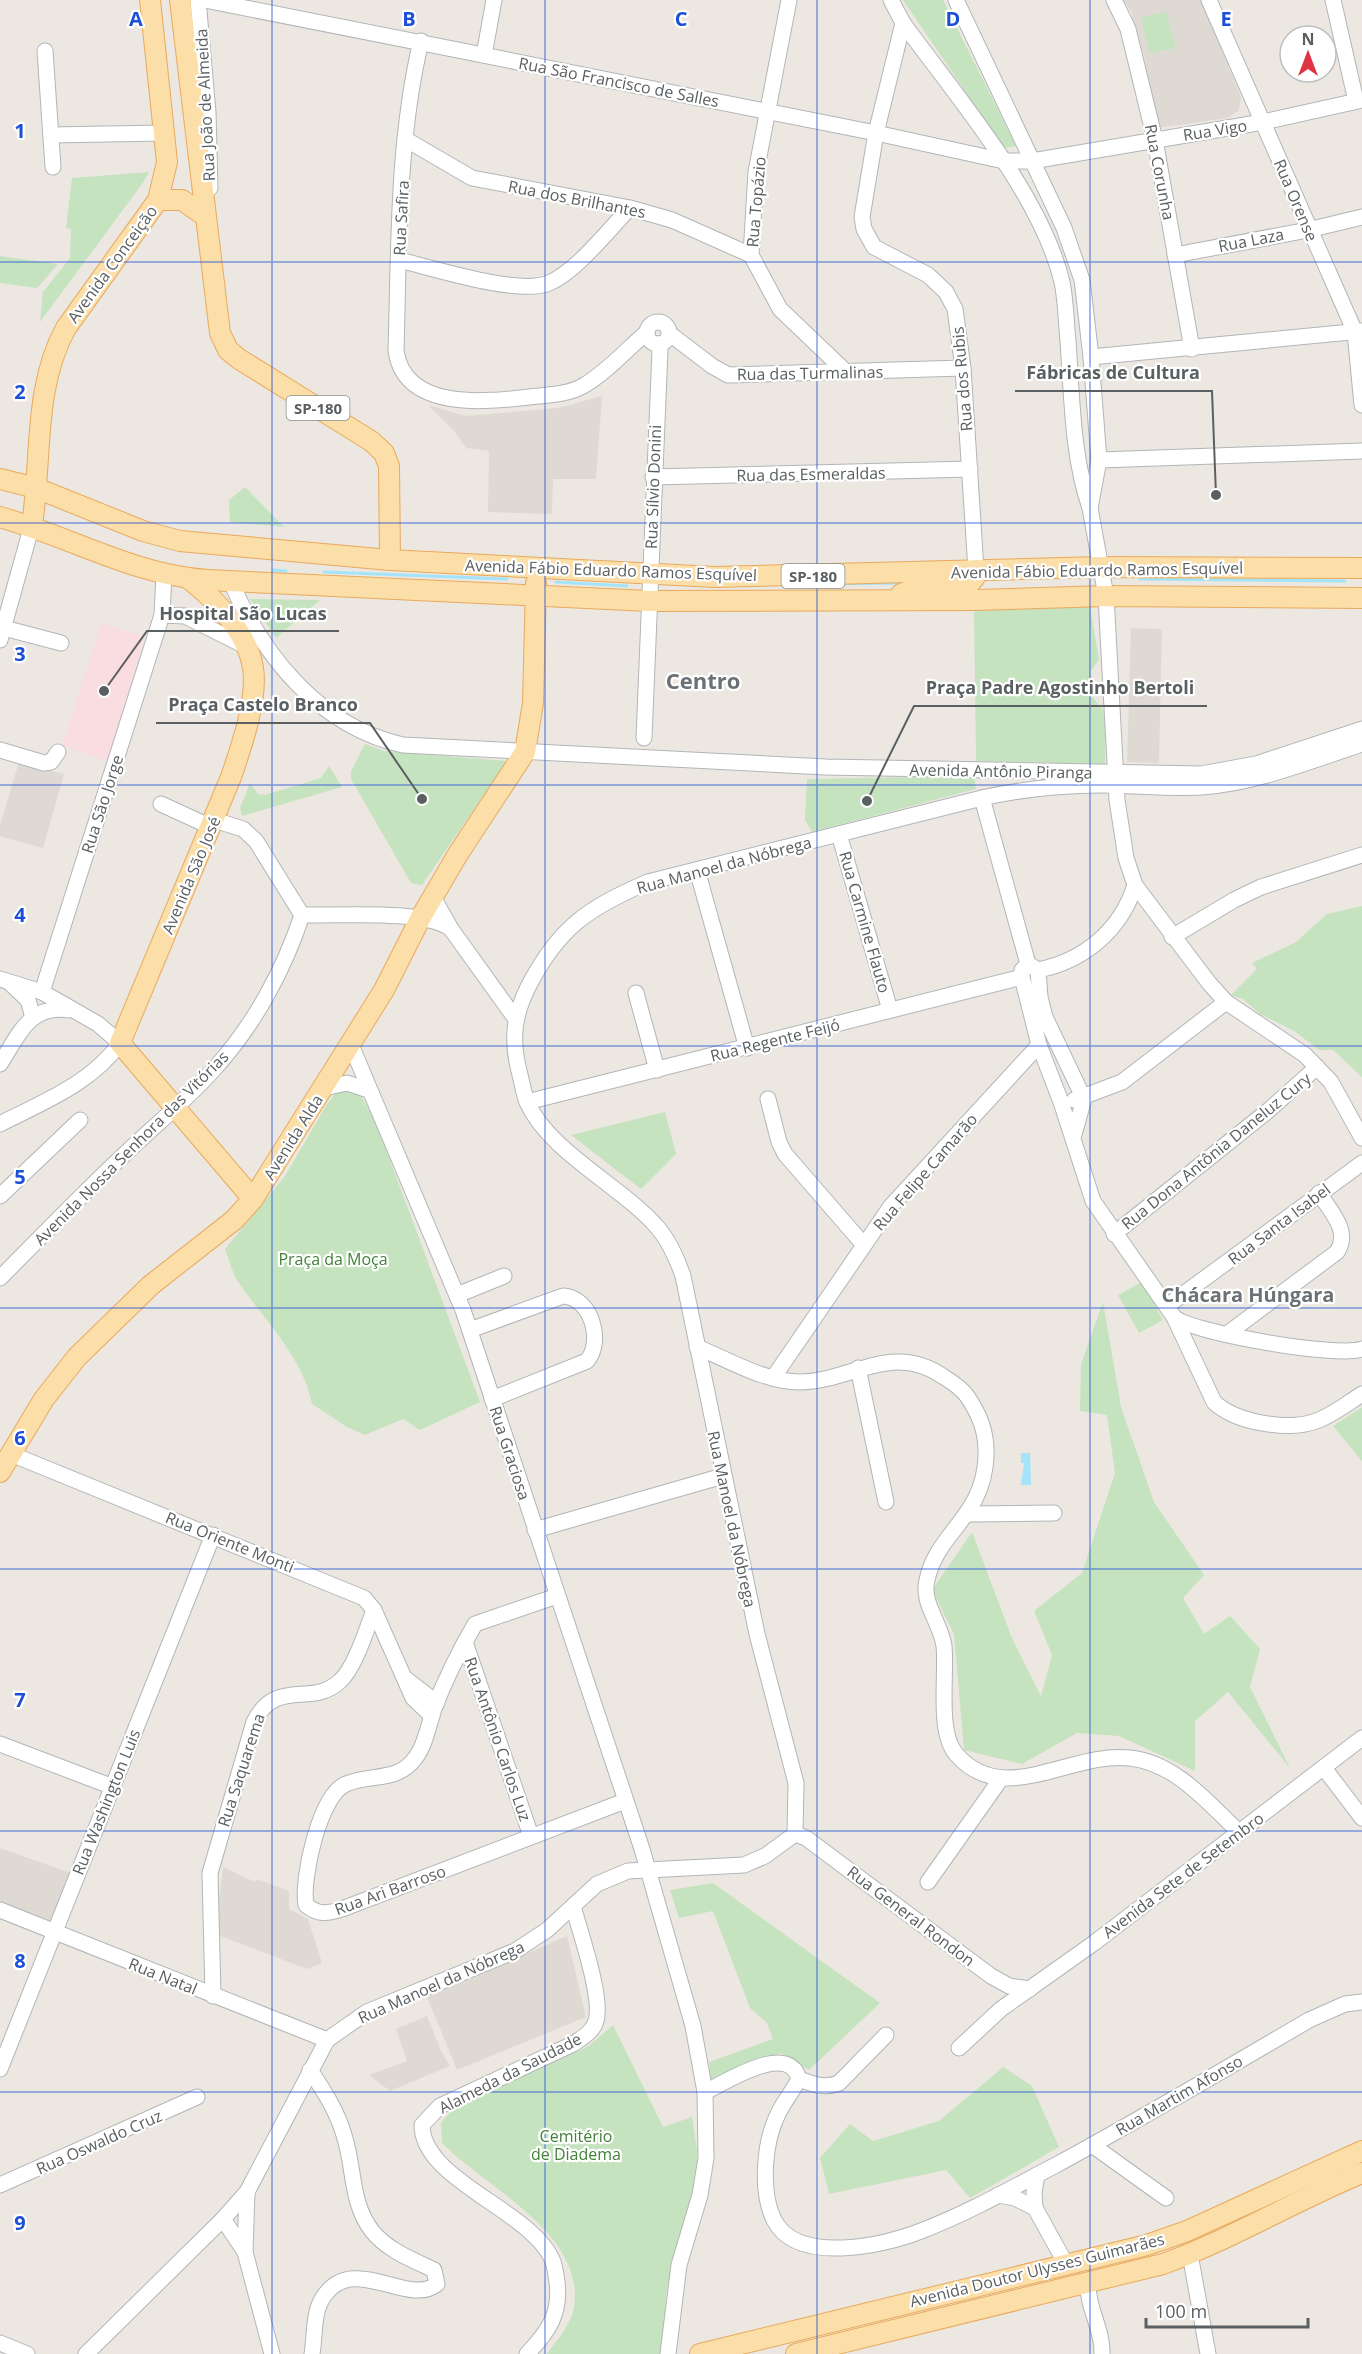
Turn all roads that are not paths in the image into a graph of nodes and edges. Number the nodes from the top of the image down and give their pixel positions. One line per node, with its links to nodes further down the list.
1 (150, 0): 19 (main road)
2 (180, 0): 29 (main road, SP-180)
3 (198, 0): 29 (street, Rua João de Almeida)
4 (205, 0): 13 (street, Rua São Francisco de Salles)
5 (494, 0): 15 (street)
6 (789, 0): 17 (street, Rua Topázio)
7 (891, 0): 12 (street)
8 (956, 0): 25 (street)
9 (1114, 0): 23 (street, Rua Corunha)
10 (1209, 0): 18 (street, Rua Orense)
11 (1333, 0): 16 (street)
12 (903, 23): 20 (street, Rua dos Rubis); 24 (street)
13 (421, 41): 15 (street, Rua São Francisco de Salles); 22 (street, Rua Safira)
14 (45, 51): 21 (street)
15 (484, 55): 17 (street, Rua São Francisco de Salles)
16 (1359, 100): 18 (street, Rua Vigo)
17 (767, 111): 20 (street, Rua São Francisco de Salles); 32 (street, Rua Topázio)
18 (1263, 122): 23 (street, Rua Vigo); 31 (street, Rua Orense)
19 (163, 133): 21 (street); 27 (main road)
20 (876, 133): 24 (street, Rua São Francisco de Salles); 40 (street, Rua dos Rubis)
21 (51, 135): 26 (street)
22 (405, 139): 28 (street, Rua dos Brilhantes); 34 (street, Rua Safira)
23 (1155, 140): 25 (street, Rua Vigo); 33 (street, Rua Corunha)
24 (1004, 161): 25 (street, Rua São Francisco de Salles); 44 (street)
25 (1032, 161): 39 (street)
26 (53, 167)
27 (167, 199): 29 (main road); 50 (main road, Avenida Conceição)
28 (630, 208): 32 (street, Rua dos Brilhantes); 34 (street)
29 (205, 212): 54 (main road, SP-180)
30 (1362, 217): 31 (street, Rua Laza)
31 (1308, 230): 33 (street, Rua Laza); 35 (street, Rua Orense)
32 (751, 255): 41 (street, Rua Topázio)
33 (1175, 255): 38 (street, Rua Corunha)
34 (399, 260): 37 (street, Rua Safira)
35 (1359, 331): 38 (street); 42 (street, Rua Orense)
36 (669, 334): 37 (street); 37 (street); 41 (street, Rua das Turmalinas)
37 (652, 339): 48 (street, Rua Sílvio Donini)
38 (1192, 349): 39 (street)
39 (1091, 357): 43 (street)
40 (963, 368): 41 (street, Rua das Turmalinas); 47 (street, Rua dos Rubis)
41 (846, 372)
42 (1362, 405)
43 (1096, 439): 44 (street); 46 (street)
44 (1076, 440): 51 (street)
45 (1362, 451): 46 (street)
46 (1099, 460): 51 (street)
47 (970, 469): 48 (street, Rua das Esmeraldas); 58 (street, Rua dos Rubis)
48 (653, 477): 59 (street, Rua Sílvio Donini)
49 (0, 479): 50 (main road, Avenida Fábio Eduardo Ramos Esquível)
50 (36, 488): 53 (main road, Avenida Conceição); 54 (main road, Avenida Fábio Eduardo Ramos Esquível)
51 (1090, 508): 55 (street)
52 (0, 517): 53 (main road)
53 (32, 525): 60 (main road, SP-180); 69 (street)
54 (390, 560): 56 (main road, Avenida Fábio Eduardo Ramos Esquível / SP-180)
55 (1100, 567): 57 (main road, Avenida Fábio Eduardo Ramos Esquível / SP-180); 58 (main road, Avenida Fábio Eduardo Ramos Esquível / SP-180); 64 (street)
56 (537, 568): 59 (main road, Avenida Fábio Eduardo Ramos Esquível / SP-180); 63 (main road)
57 (1362, 568)
58 (976, 570): 59 (main road, Avenida Fábio Eduardo Ramos Esquível / SP-180); 66 (main road)
59 (650, 573): 67 (street, Rua Sílvio Donini)
60 (164, 574): 61 (main road, SP-180); 68 (street, Rua São Jorge)
61 (189, 579): 62 (main road, SP-180); 71 (main road, Avenida São José)
62 (231, 582): 63 (main road, Avenida Fábio Eduardo Ramos Esquível / SP-180); 77 (street, Avenida Antônio Piranga)
63 (536, 596): 67 (main road, Avenida Fábio Eduardo Ramos Esquível / SP-180); 77 (main road)
64 (1106, 596): 65 (main road, Avenida Fábio Eduardo Ramos Esquível / SP-180); 66 (main road, Avenida Fábio Eduardo Ramos Esquível / SP-180); 78 (street)
65 (1362, 598)
66 (891, 600): 67 (main road, Avenida Fábio Eduardo Ramos Esquível / SP-180)
67 (649, 601): 73 (street, Rua Sílvio Donini)
68 (162, 615): 71 (street); 93 (street, Rua São Jorge)
69 (1, 632): 70 (street)
70 (61, 643)
71 (245, 646): 81 (main road, Avenida São José)
72 (1362, 729): 78 (street, Avenida Antônio Piranga)
73 (644, 738)
74 (1362, 744): 78 (street, Avenida Antônio Piranga)
75 (0, 750): 76 (street)
76 (58, 752)
77 (525, 752): 78 (street, Avenida Antônio Piranga); 86 (main road, Avenida Alda)
78 (1116, 780): 79 (street, Rua Manoel da Nóbrega); 85 (street)
79 (982, 798): 82 (street, Rua Manoel da Nóbrega); 91 (street)
80 (160, 804): 81 (street)
81 (213, 823): 87 (street); 101 (main road, Avenida São José)
82 (839, 834): 84 (street, Rua Manoel da Nóbrega); 97 (street, Rua Carmine Flauto)
83 (1362, 855): 90 (street)
84 (697, 870): 99 (street, Rua Manoel da Nóbrega); 104 (street)
85 (1135, 885): 90 (street); 91 (street, Rua Regente Feijó)
86 (433, 897): 88 (main road, Avenida Alda); 89 (street)
87 (303, 915): 88 (street); 114 (street, Avenida Nossa Senhora das Vitórias)
88 (421, 917): 89 (street); 102 (main road, Avenida Alda)
89 (452, 929): 99 (street)
90 (1172, 937): 95 (street)
91 (1029, 970): 97 (street, Rua Regente Feijó); 100 (street); 103 (street)
92 (6, 982): 93 (street); 98 (street)
93 (42, 992): 96 (street)
94 (636, 993): 107 (street)
95 (1226, 1002): 106 (street); 111 (street)
96 (70, 1010): 98 (street); 101 (street)
97 (890, 1011): 104 (street, Rua Regente Feijó)
98 (33, 1017): 105 (street)
99 (515, 1018): 112 (street, Rua Manoel da Nóbrega)
100 (1056, 1041): 103 (street); 111 (street)
101 (120, 1043): 114 (main road); 116 (street, Avenida São José)
102 (351, 1045): 108 (main road, Avenida Alda); 109 (street, Rua Graciosa)
103 (1039, 1045): 113 (street); 124 (street, Rua Felipe Camarão)
104 (747, 1048): 107 (street, Rua Regente Feijó)
105 (0, 1064)
106 (1317, 1067): 118 (street); 123 (street, Rua Dona Antônia Daneluz Cury)
107 (657, 1070): 112 (street, Rua Regente Feijó)
108 (324, 1088): 109 (street); 122 (main road, Avenida Alda)
109 (368, 1090): 127 (street, Rua Graciosa)
110 (768, 1099): 124 (street)
111 (1083, 1099): 113 (street); 117 (street)
112 (527, 1102): 131 (street, Rua Manoel da Nóbrega)
113 (1061, 1102): 117 (street)
114 (175, 1108): 122 (main road); 126 (street, Avenida Nossa Senhora das Vitórias)
115 (80, 1120): 121 (street)
116 (0, 1124)
117 (1073, 1138): 123 (street)
118 (1362, 1138)
119 (1362, 1162): 120 (street, Rua Santa Isabel)
120 (1319, 1193): 128 (street, Rua Santa Isabel); 130 (street)
121 (0, 1196)
122 (253, 1199): 137 (main road, Avenida Alda)
123 (1114, 1234): 128 (street)
124 (863, 1244): 134 (street, Rua Felipe Camarão)
125 (504, 1276): 127 (street)
126 (0, 1278)
127 (457, 1295): 129 (street, Rua Graciosa)
128 (1170, 1312): 130 (street); 135 (street)
129 (470, 1330): 136 (street, Rua Graciosa); 136 (street)
130 (1227, 1334): 132 (street)
131 (697, 1347): 134 (street); 139 (street, Rua Manoel da Nóbrega)
132 (1362, 1349)
133 (858, 1368): 134 (street); 140 (street); 142 (street)
134 (773, 1378)
135 (1362, 1394)
136 (492, 1399): 143 (street, Rua Graciosa)
137 (11, 1454): 138 (main road, Avenida Alda); 144 (street, Rua Oriente Monti)
138 (0, 1472)
139 (723, 1476): 143 (street); 157 (street, Rua Manoel da Nóbrega)
140 (886, 1502)
141 (1054, 1513): 142 (street)
142 (967, 1514): 152 (street)
143 (535, 1530): 145 (street, Rua Graciosa)
144 (213, 1535): 146 (street, Rua Oriente Monti); 153 (street, Rua Washington Luis)
145 (557, 1596): 147 (street); 154 (street, Rua Graciosa)
146 (374, 1610): 148 (street, Rua Oriente Monti); 166 (street, Rua Saquarema)
147 (465, 1641): 148 (street); 158 (street, Rua Antônio Carlos Luz)
148 (434, 1710): 158 (street, Rua Ari Barroso)
149 (1362, 1738): 151 (street, Avenida Sete de Setembro)
150 (0, 1744): 153 (street)
151 (1324, 1768): 155 (street); 156 (street, Avenida Sete de Setembro)
152 (1000, 1780): 156 (street); 160 (street)
153 (113, 1787): 163 (street, Rua Washington Luis)
154 (625, 1801): 158 (street, Rua Ari Barroso); 159 (street, Rua Graciosa)
155 (1362, 1818)
156 (1239, 1832): 165 (street, Avenida Sete de Setembro)
157 (795, 1834): 159 (street, Rua Manoel da Nóbrega); 164 (street, Rua General Rondon)
158 (531, 1836)
159 (647, 1869): 161 (street, Rua Manoel da Nóbrega); 175 (street, Rua Graciosa)
160 (928, 1881)
161 (573, 1906): 170 (street, Rua Manoel da Nóbrega); 198 (street, Alameda da Saudade)
162 (0, 1910): 163 (street, Rua Natal)
163 (54, 1932): 166 (street, Rua Natal); 172 (street, Rua Washington Luis)
164 (1008, 1986): 165 (street, Rua General Rondon); 168 (street, Avenida Sete de Setembro)
165 (1030, 1989): 168 (street, Avenida Sete de Setembro)
166 (213, 1995): 170 (street, Rua Natal)
167 (1362, 2002): 177 (street, Rua Martim Afonso)
168 (1001, 2008): 171 (street, Avenida Sete de Setembro)
169 (886, 2035): 174 (street)
170 (327, 2040): 173 (street, Rua Manoel da Nóbrega)
171 (959, 2048)
172 (0, 2069)
173 (310, 2070): 182 (street, Rua Manoel da Nóbrega); 197 (street)
174 (799, 2079): 175 (street); 183 (street, Rua Martim Afonso)
175 (705, 2092): 199 (street, Rua Graciosa)
176 (197, 2097): 181 (street, Rua Oswaldo Cruz)
177 (1092, 2145): 180 (street, Rua Martim Afonso); 184 (street)
178 (1362, 2151): 187 (main road, Avenida Doutor Ulysses Guimarães)
179 (1362, 2173): 189 (main road, Avenida Doutor Ulysses Guimarães)
180 (1037, 2175): 183 (street, Rua Martim Afonso); 185 (street)
181 (0, 2185)
182 (247, 2192): 186 (street, Rua Manoel da Nóbrega); 188 (street)
183 (998, 2195): 185 (street)
184 (1166, 2198)
185 (1035, 2208): 190 (street)
186 (223, 2219): 188 (street); 195 (street, Rua Manoel da Nóbrega)
187 (1147, 2245): 190 (main road, Avenida Doutor Ulysses Guimarães); 191 (main road)
188 (245, 2252): 196 (street)
189 (1190, 2254): 191 (main road, Avenida Doutor Ulysses Guimarães); 203 (street)
190 (1066, 2264): 192 (main road); 200 (main road, Avenida Doutor Ulysses Guimarães)
191 (1088, 2283): 192 (main road, Avenida Doutor Ulysses Guimarães); 202 (street)
192 (965, 2312): 201 (main road, Avenida Doutor Ulysses Guimarães)
193 (0, 2343): 194 (street)
194 (27, 2354)
195 (86, 2354)
196 (272, 2354)
197 (314, 2354)
198 (527, 2354)
199 (668, 2354)
200 (700, 2354)
201 (796, 2354)
202 (1102, 2354)
203 (1208, 2354)

